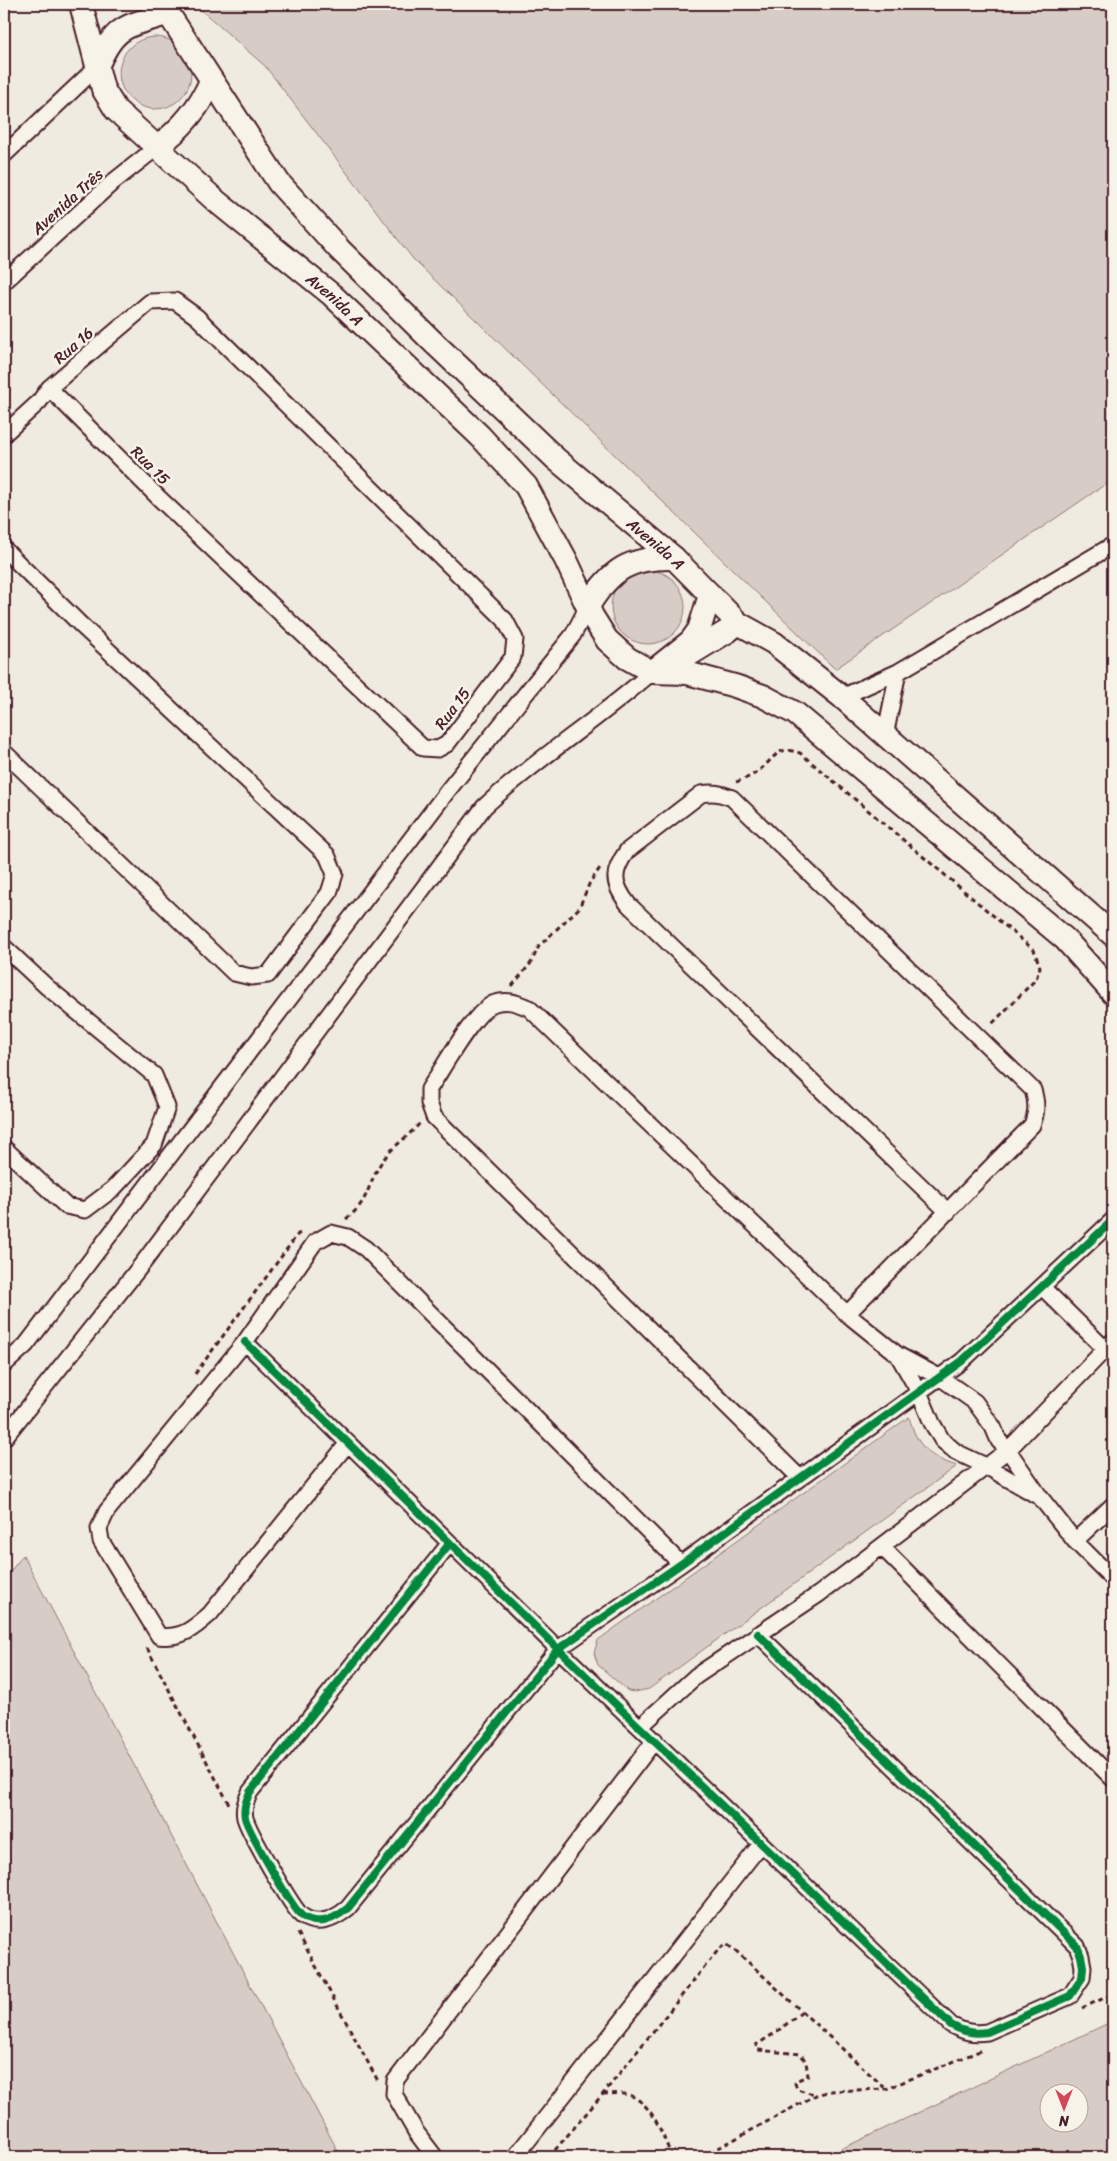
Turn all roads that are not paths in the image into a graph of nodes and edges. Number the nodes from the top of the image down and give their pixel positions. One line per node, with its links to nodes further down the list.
1 (81, 4): 3 (main road, Avenida A)
2 (165, 9): 3 (main road); 4 (main road)
3 (97, 67): 5 (main road, Avenida A); 6 (street)
4 (211, 81): 5 (main road); 13 (main road, Avenida A)
5 (156, 148): 7 (street, Avenida Três); 15 (main road, Avenida A)
6 (4, 155)
7 (4, 282)
8 (175, 301): 9 (street, Rua 16); 9 (street, Rua 15)
9 (49, 388): 10 (street, Rua 16)
10 (4, 434)
11 (1113, 545): 18 (street)
12 (4, 548): 21 (street)
13 (674, 558): 14 (main road, Avenida A); 15 (main road)
14 (710, 595): 16 (main road, Avenida A); 17 (main road)
15 (588, 606): 17 (main road); 33 (street)
16 (738, 623): 17 (main road); 19 (main road, Avenida A)
17 (652, 672): 24 (main road); 36 (street)
18 (898, 672): 19 (street); 20 (street)
19 (842, 697): 20 (main road, Avenida A)
20 (885, 736): 22 (main road, Avenida A)
21 (4, 752)
22 (1113, 935)
23 (4, 947): 25 (street)
24 (1113, 993)
25 (4, 1148)
26 (948, 1212): 26 (street); 29 (street)
27 (1113, 1220): 28 (street)
28 (1042, 1287): 31 (street); 34 (street)
29 (847, 1314): 32 (street); 40 (street)
30 (246, 1342): 37 (street); 37 (street); 46 (street)
31 (1109, 1345): 38 (street)
32 (898, 1355): 34 (street); 35 (street)
33 (4, 1365)
34 (941, 1378): 35 (street); 38 (street)
35 (920, 1392): 39 (street); 40 (street)
36 (4, 1438)
37 (348, 1443): 44 (street)
38 (1008, 1450): 39 (street); 41 (street)
39 (986, 1466): 41 (street); 45 (street)
40 (800, 1478): 46 (street)
41 (1040, 1497): 43 (street)
42 (1113, 1505): 43 (street)
43 (1075, 1541): 47 (street)
44 (450, 1543): 49 (street); 49 (street)
45 (882, 1547): 48 (street); 52 (street)
46 (681, 1564): 49 (street)
47 (1113, 1579)
48 (758, 1634): 50 (street); 53 (street)
49 (558, 1649): 50 (street)
50 (641, 1726): 51 (street)
51 (655, 1740): 53 (street); 54 (street)
52 (1113, 1778)
53 (761, 1844): 55 (street)
54 (435, 2157)
55 (515, 2157)

